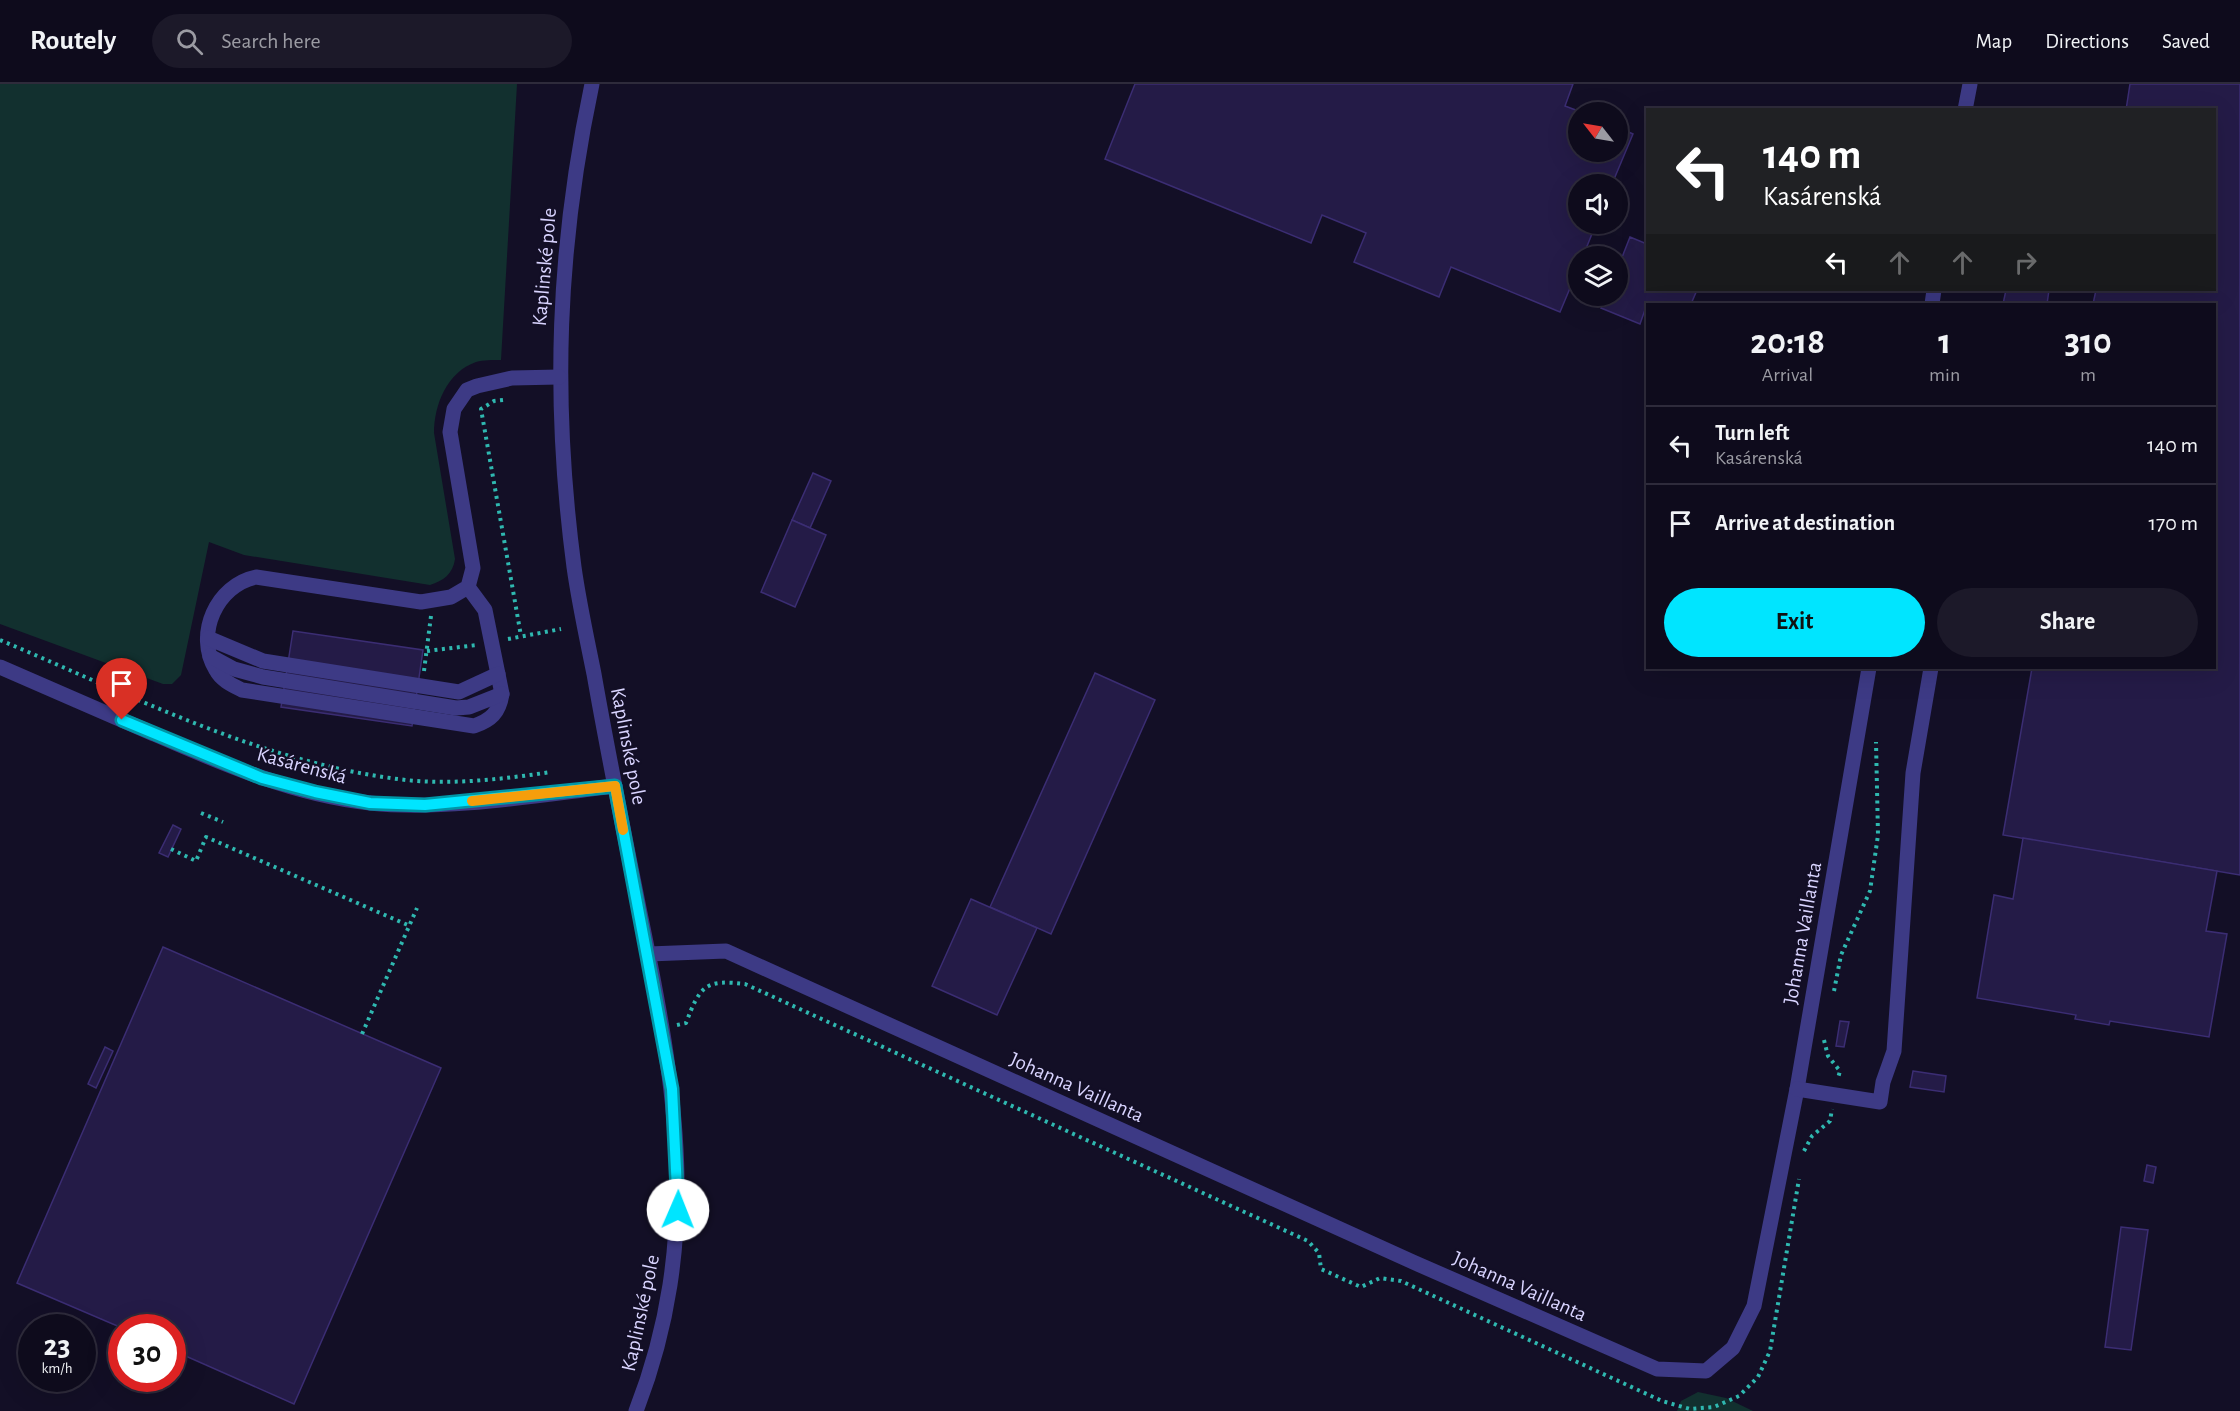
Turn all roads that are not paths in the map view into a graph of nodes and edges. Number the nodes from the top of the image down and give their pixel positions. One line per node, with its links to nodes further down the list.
1 (592, 84): 4 (street, Kaplinské pole)
2 (1970, 84): 3 (street)
3 (1965, 108)
4 (559, 377): 5 (street); 11 (street, Kaplinské pole)
5 (468, 587): 6 (street); 10 (street)
6 (208, 638): 10 (street); 10 (street)
7 (0, 667): 11 (street, Kasárenská)
8 (1869, 669): 13 (street, Johanna Vaillanta)
9 (1931, 669): 13 (street)
10 (498, 674)
11 (615, 786): 12 (street, Kaplinské pole)
12 (649, 954): 13 (street, Johanna Vaillanta); 14 (street, Kaplinské pole)
13 (1797, 1089)
14 (636, 1411)

